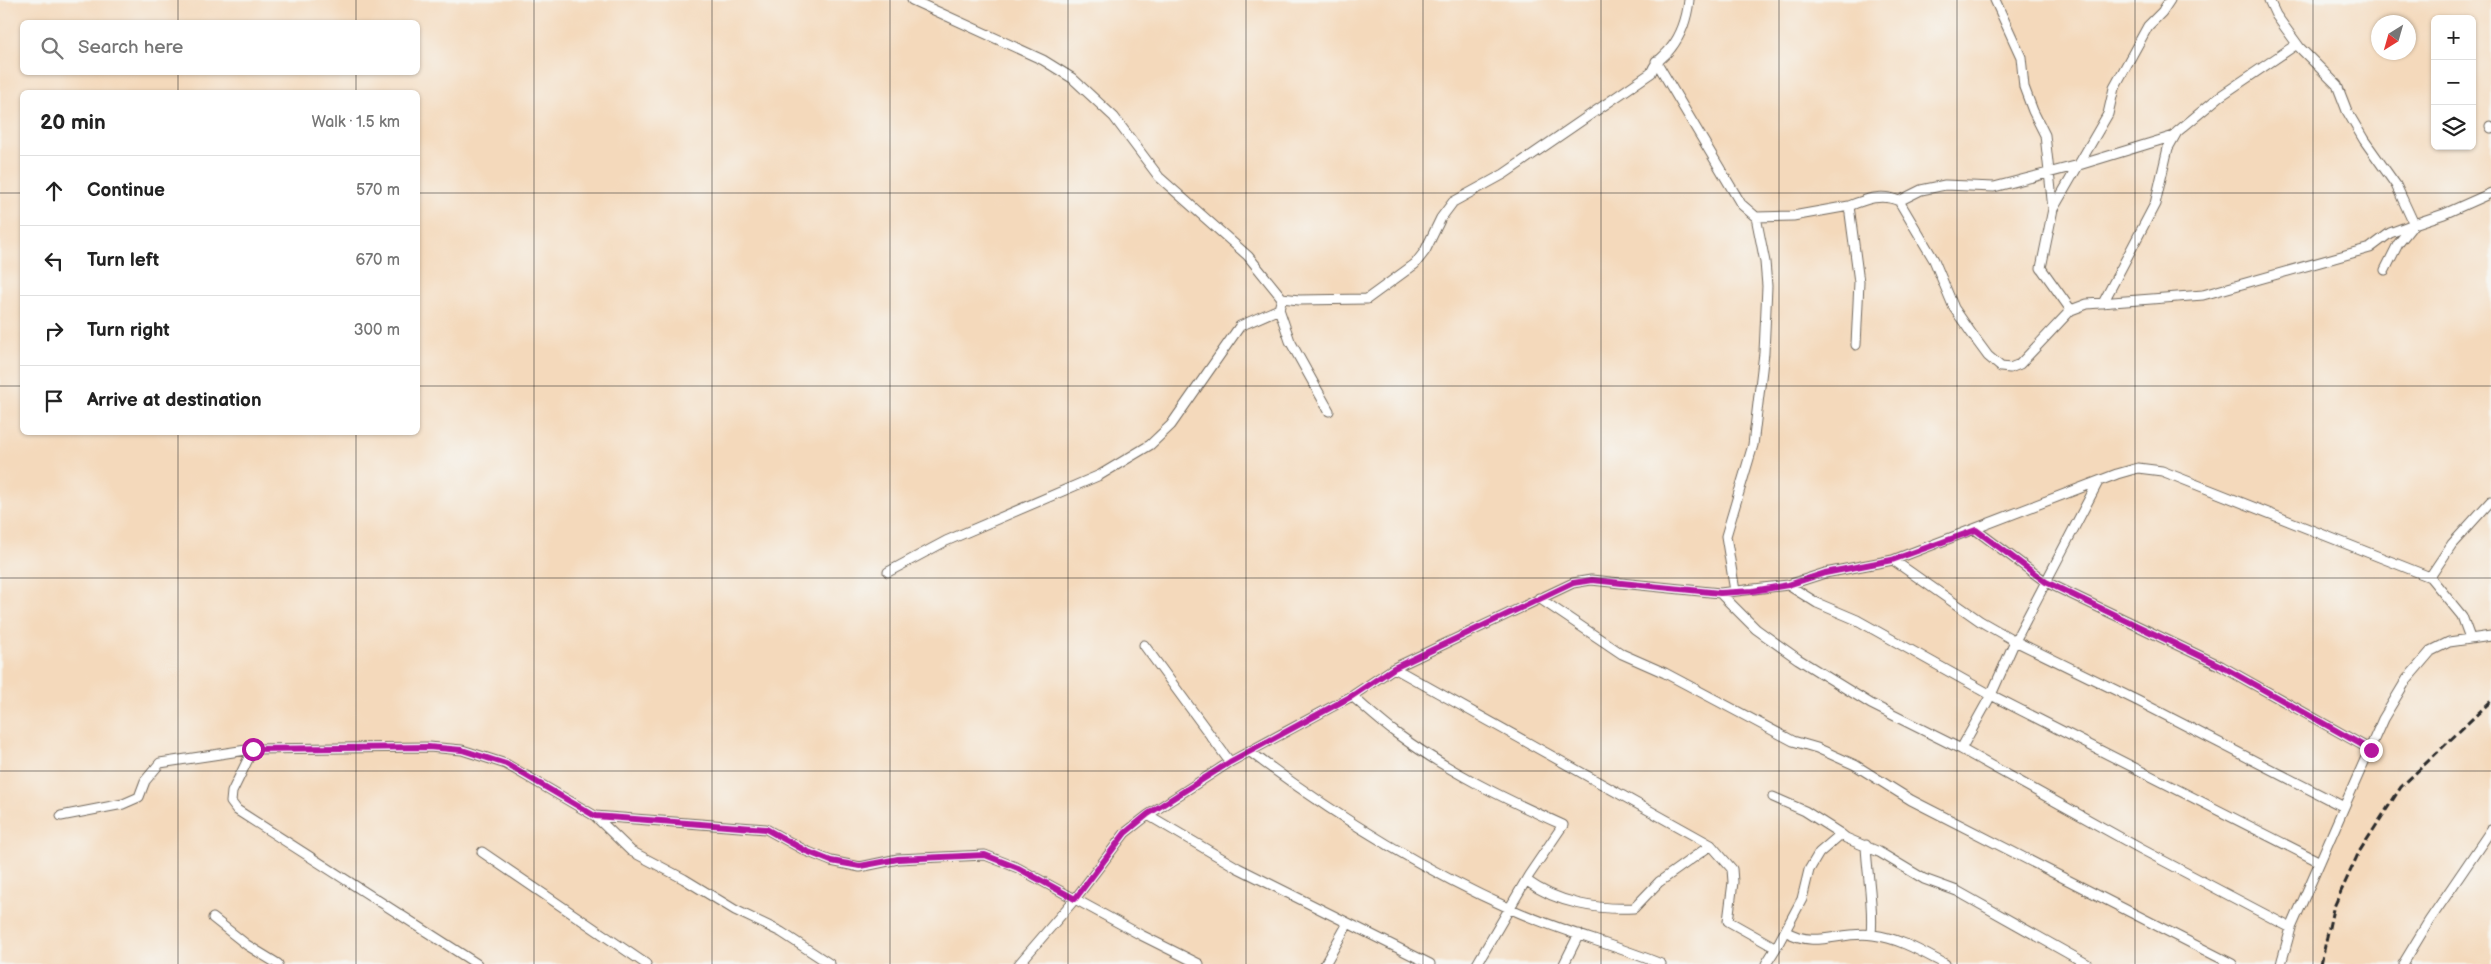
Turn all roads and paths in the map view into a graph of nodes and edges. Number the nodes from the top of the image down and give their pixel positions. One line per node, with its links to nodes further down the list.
1 (912, 0): 18 (street)
2 (1689, 0): 7 (street)
3 (1995, 0): 10 (street)
4 (2170, 0): 9 (street)
5 (2269, 0): 6 (street)
6 (2297, 44): 8 (street); 16 (street)
7 (1656, 61): 15 (street); 18 (street)
8 (2174, 136): 9 (street); 19 (street)
9 (2079, 165): 10 (street); 14 (street)
10 (2051, 172): 12 (street); 14 (street)
11 (2491, 193): 16 (street)
12 (1899, 201): 13 (street); 21 (street)
13 (1849, 206): 15 (street); 22 (street)
14 (2053, 209): 21 (street)
15 (1756, 217): 32 (street)
16 (2414, 224): 17 (street); 19 (street)
17 (2385, 270)
18 (1282, 298): 20 (street)
19 (2102, 303): 21 (street)
20 (1279, 309): 23 (street); 28 (street)
21 (2071, 310)
22 (1856, 345)
23 (1329, 410)
24 (2098, 482): 26 (street); 29 (street); 30 (street)
25 (2491, 502): 29 (street)
26 (1976, 530): 27 (street); 30 (street)
27 (1892, 560): 31 (street); 37 (street)
28 (888, 572)
29 (2430, 577): 36 (street)
30 (2046, 582): 37 (street); 44 (street)
31 (1788, 585): 32 (street); 40 (street)
32 (1735, 591): 33 (street)
33 (1720, 593): 34 (street); 43 (street)
34 (1539, 598): 39 (street); 82 (street)
35 (2491, 636): 36 (street)
36 (2470, 638): 44 (street)
37 (2015, 641): 40 (street); 48 (street)
38 (1144, 645): 46 (street)
39 (1394, 668): 41 (street); 54 (street)
40 (1991, 695): 43 (street); 57 (street)
41 (1352, 696): 45 (street); 58 (street)
42 (253, 749): 50 (street); 51 (street); 69 (street)
43 (1961, 749): 63 (street)
44 (2371, 750): 48 (street)
45 (1249, 751): 46 (street); 60 (street)
46 (1230, 762): 49 (street)
47 (1773, 797): 53 (street)
48 (2344, 807): 57 (street)
49 (1148, 814): 59 (street); 62 (street)
50 (61, 816)
51 (595, 816): 59 (street); 71 (street)
52 (2491, 830): 84 (street)
53 (1841, 834): 55 (street); 64 (street)
54 (1711, 844): 58 (street); 67 (street)
55 (1866, 846): 66 (street); 81 (street)
56 (482, 852): 70 (street)
57 (2320, 862): 63 (street)
58 (1527, 881): 60 (street)
59 (1075, 899): 72 (street); 73 (street)
60 (1510, 909): 65 (street); 76 (street)
61 (213, 918): 68 (street)
62 (1347, 925): 74 (street); 75 (street)
63 (2291, 928): 83 (street)
64 (1786, 931): 66 (street); 67 (street)
65 (1579, 934): 77 (street); 78 (street)
66 (1872, 934): 80 (street)
67 (1776, 948): 79 (street)
68 (278, 964)
69 (476, 964)
70 (646, 964)
71 (830, 964)
72 (1019, 964)
73 (1199, 964)
74 (1325, 964)
75 (1430, 964)
76 (1477, 964)
77 (1564, 964)
78 (1660, 964)
79 (1766, 964)
80 (1945, 964)
81 (2087, 964)
82 (2232, 964)
83 (2281, 964)
84 (2403, 964)

